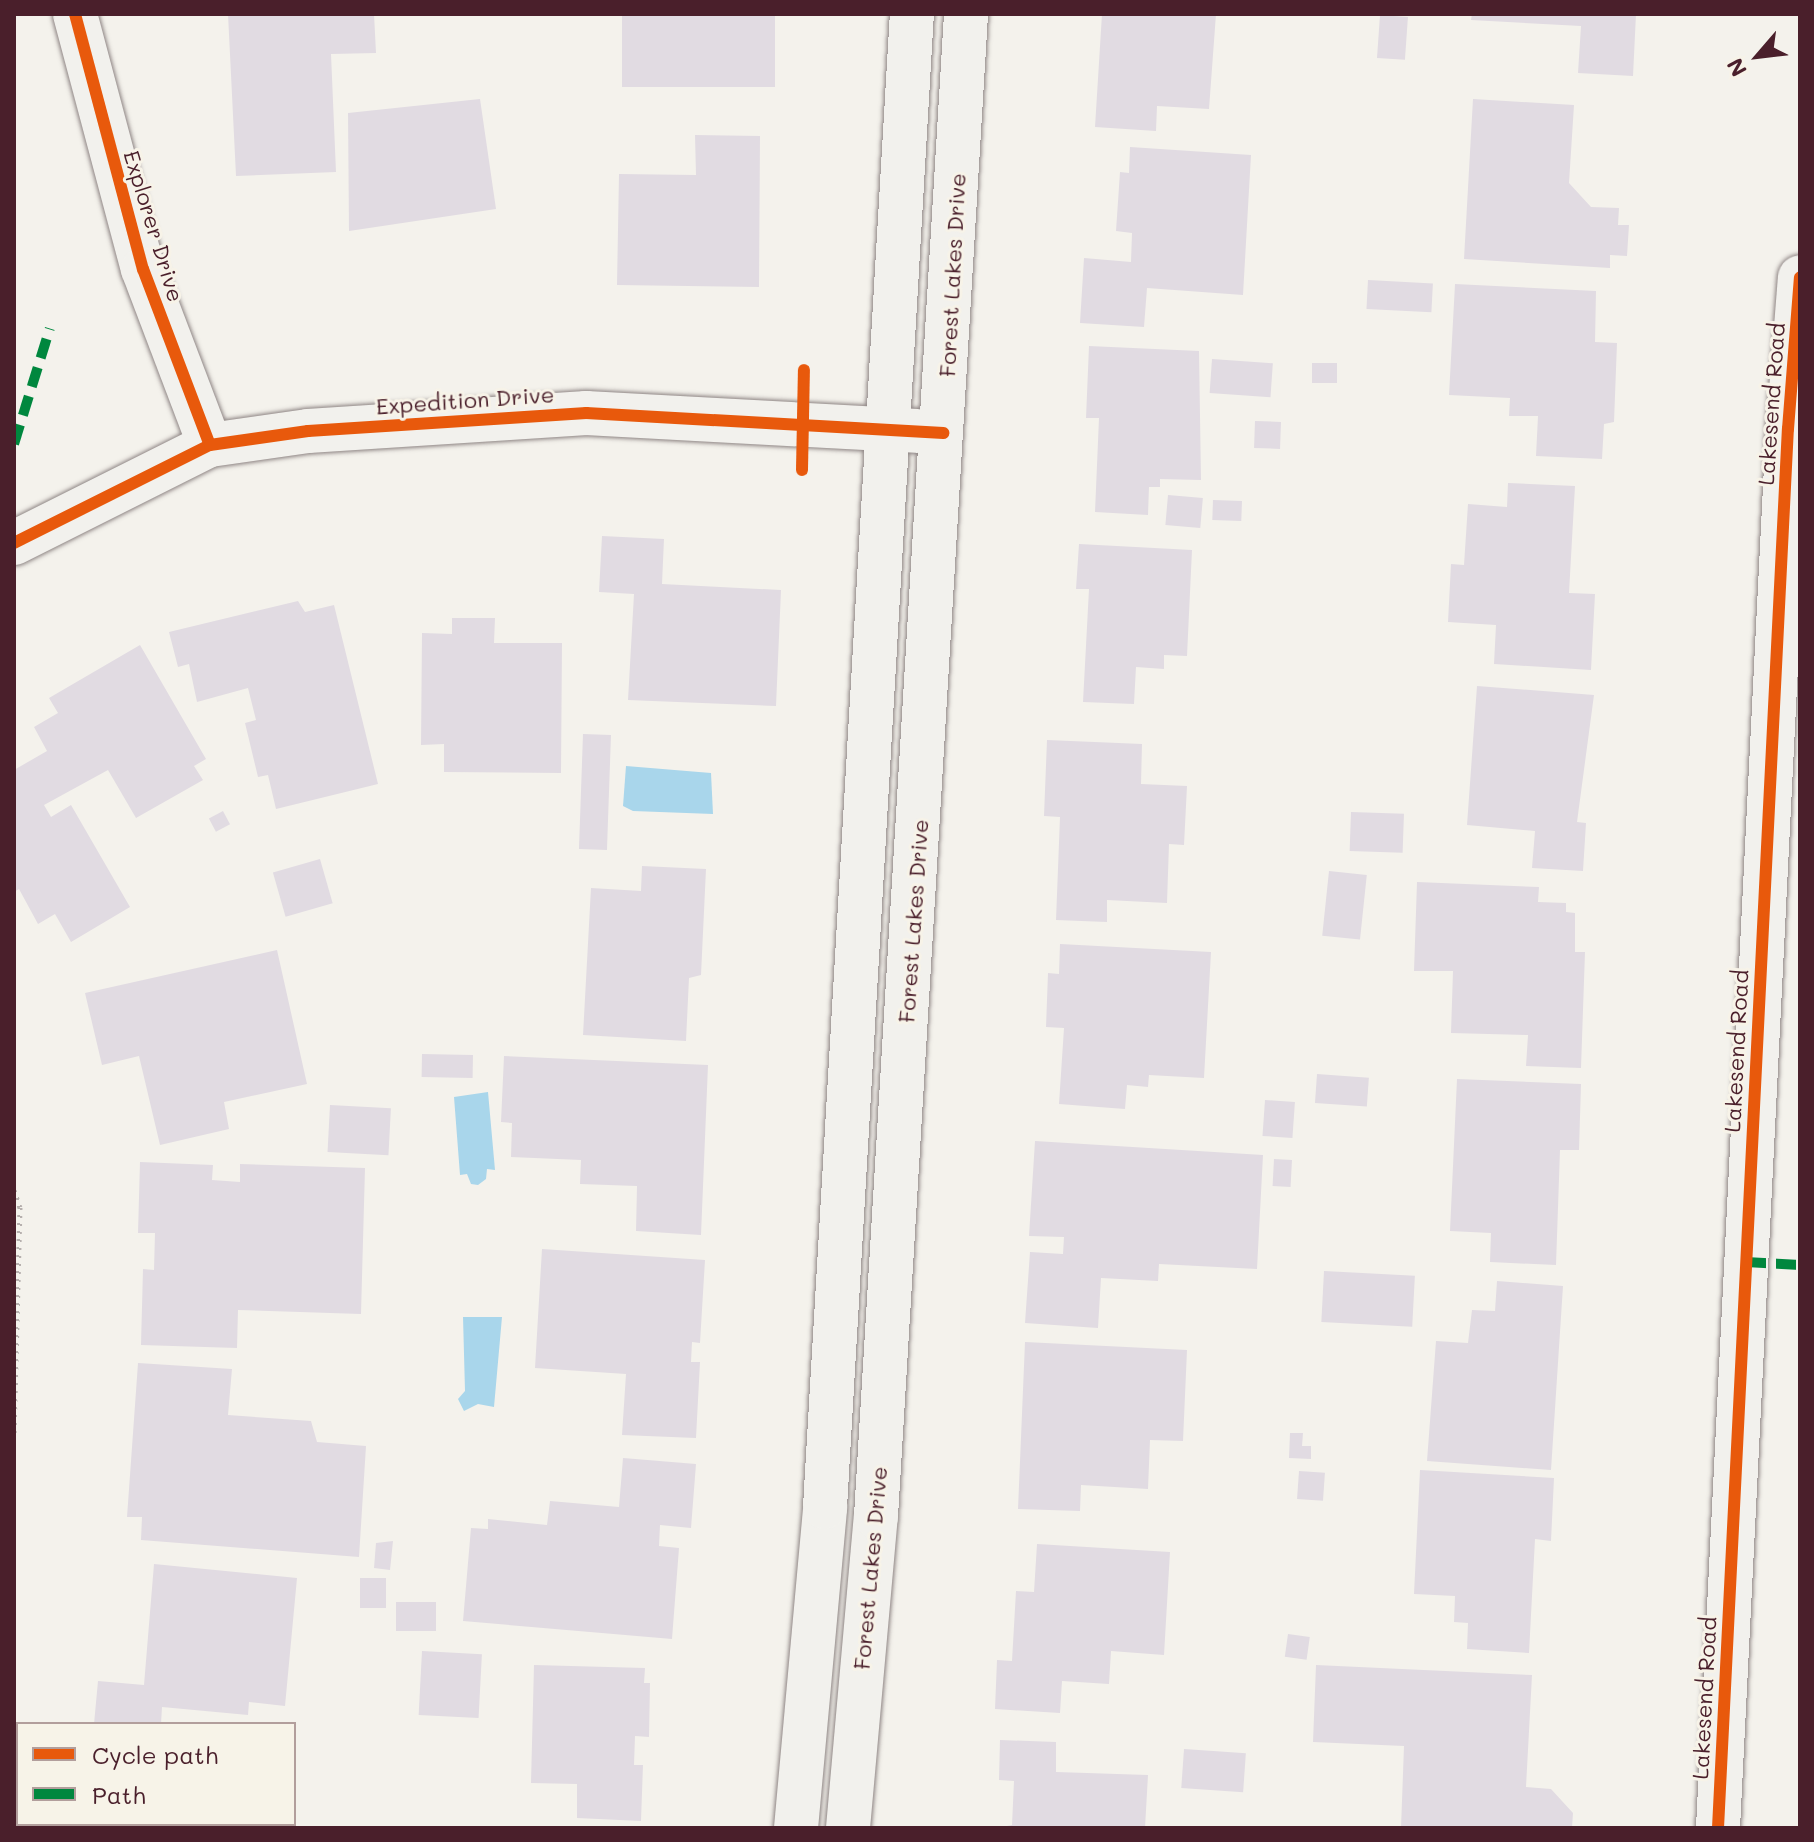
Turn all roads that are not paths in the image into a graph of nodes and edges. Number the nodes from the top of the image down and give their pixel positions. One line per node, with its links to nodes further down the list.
1 (75, 14): 7 (main road, Explorer Drive)
2 (912, 14): 5 (main road)
3 (966, 14): 6 (main road, Forest Lakes Drive)
4 (1800, 277): 11 (main road, Lakesend Road)
5 (887, 430): 6 (main road, Expedition Drive); 7 (main road, Expedition Drive); 9 (main road)
6 (943, 433): 10 (main road, Forest Lakes Drive)
7 (210, 445): 8 (main road, Expedition Drive)
8 (14, 543)
9 (796, 1828)
10 (848, 1828)
11 (1718, 1828)

